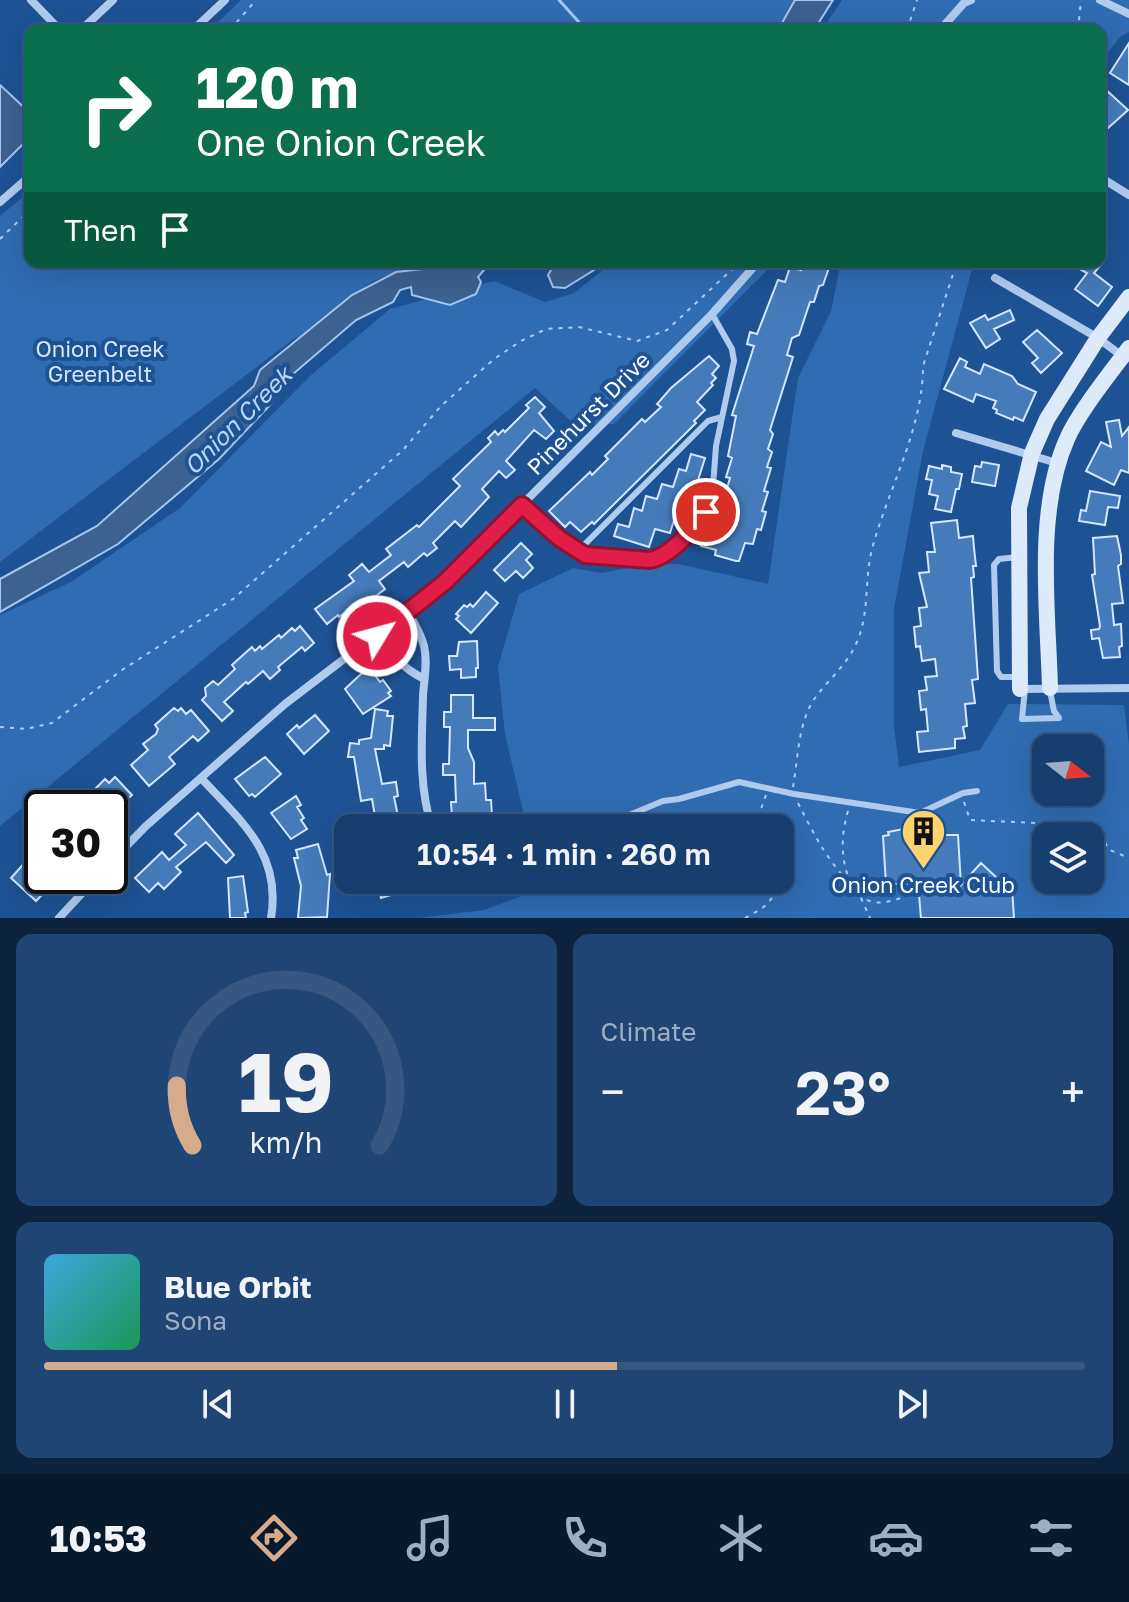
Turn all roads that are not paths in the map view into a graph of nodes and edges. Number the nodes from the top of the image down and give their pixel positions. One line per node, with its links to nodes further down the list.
1 (31, 0): 7 (street)
2 (113, 0): 8 (street)
3 (225, 0): 9 (street)
4 (971, 0): 10 (street)
5 (1100, 0): 6 (street)
6 (1129, 14)
7 (54, 24)
8 (87, 24)
9 (199, 24)
10 (945, 24)
11 (24, 181): 14 (street)
12 (1106, 181): 13 (street)
13 (1129, 195)
14 (0, 202)
15 (753, 268): 18 (street, Pinehurst Drive)
16 (995, 278): 19 (street)
17 (1129, 297): 19 (street)
18 (712, 314): 21 (lane); 25 (street, Pinehurst Drive)
19 (1098, 338): 20 (street); 23 (street)
20 (1126, 352): 24 (street)
21 (722, 417): 26 (lane); 26 (lane)
22 (956, 433): 23 (street)
23 (1032, 453): 24 (street); 27 (street)
24 (1057, 463): 32 (street)
25 (522, 505): 26 (lane); 28 (street, Pinehurst Drive)
26 (578, 551)
27 (1019, 557): 31 (street); 31 (lane)
28 (408, 612): 29 (street, Pinehurst Drive); 30 (street)
29 (377, 636): 30 (street); 34 (street, Pinehurst Drive)
30 (424, 679): 36 (street)
31 (1022, 685): 32 (street); 32 (lane)
32 (1050, 688): 33 (street)
33 (1129, 688)
34 (201, 778): 38 (street, Pinehurst Drive); 41 (street)
35 (977, 791): 37 (lane)
36 (427, 814)
37 (632, 814)
38 (128, 844)
39 (81, 894): 40 (street)
40 (59, 918)
41 (271, 918)

